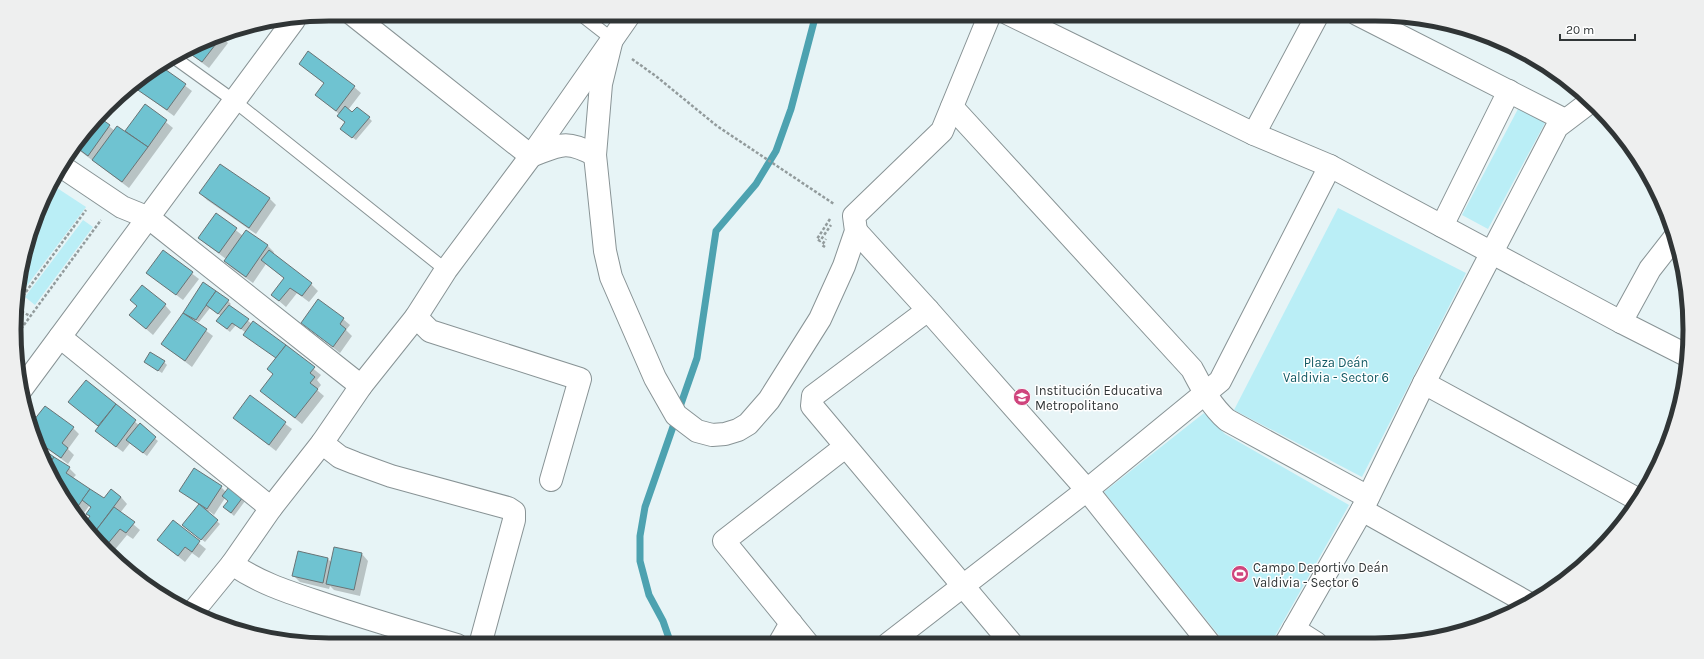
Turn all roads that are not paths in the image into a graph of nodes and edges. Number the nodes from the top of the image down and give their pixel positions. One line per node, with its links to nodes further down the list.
1 (361, 21): 18 (street)
2 (589, 21): 9 (lane)
3 (625, 21): 9 (street)
4 (987, 21): 14 (street)
5 (1023, 21): 16 (street)
6 (1314, 21): 16 (street)
7 (1371, 21): 11 (street)
8 (291, 24): 12 (street)
9 (612, 39): 17 (street); 18 (street)
10 (178, 60): 12 (lane)
11 (1509, 91): 15 (street); 22 (street)
12 (233, 100): 21 (street); 26 (lane)
13 (1586, 105): 15 (street)
14 (952, 107): 23 (street); 35 (street)
15 (1565, 120): 25 (street)
16 (1254, 134): 19 (street)
17 (595, 155): 18 (street); 23 (street)
18 (530, 156): 26 (street)
19 (1330, 166): 22 (street); 35 (street)
20 (66, 169): 21 (street)
21 (149, 218): 30 (street); 34 (street)
22 (1442, 226): 25 (street)
23 (856, 231): 27 (street)
24 (1670, 243): 29 (street)
25 (1492, 252): 29 (street); 33 (street)
26 (446, 270): 28 (street)
27 (928, 310): 37 (street); 39 (street)
28 (416, 317): 34 (street); 38 (street)
29 (1621, 322): 31 (street)
30 (60, 337): 32 (street); 42 (street)
31 (1682, 353)
32 (26, 383)
33 (1424, 383): 40 (street); 41 (street)
34 (361, 386): 36 (street)
35 (1206, 394): 39 (street); 41 (street)
36 (322, 443): 42 (street); 50 (street)
37 (845, 447): 44 (street); 47 (street)
38 (551, 480)
39 (1087, 490): 44 (street); 55 (street)
40 (1634, 497)
41 (1365, 503): 45 (street); 48 (street)
42 (270, 508): 43 (street)
43 (232, 564): 46 (street); 49 (street)
44 (963, 584): 53 (street); 54 (street)
45 (1523, 600)
46 (196, 608)
47 (790, 623): 51 (street); 52 (street)
48 (1290, 636)
49 (433, 638)
50 (482, 638)
51 (782, 638)
52 (803, 638)
53 (896, 638)
54 (1007, 638)
55 (1205, 638)

